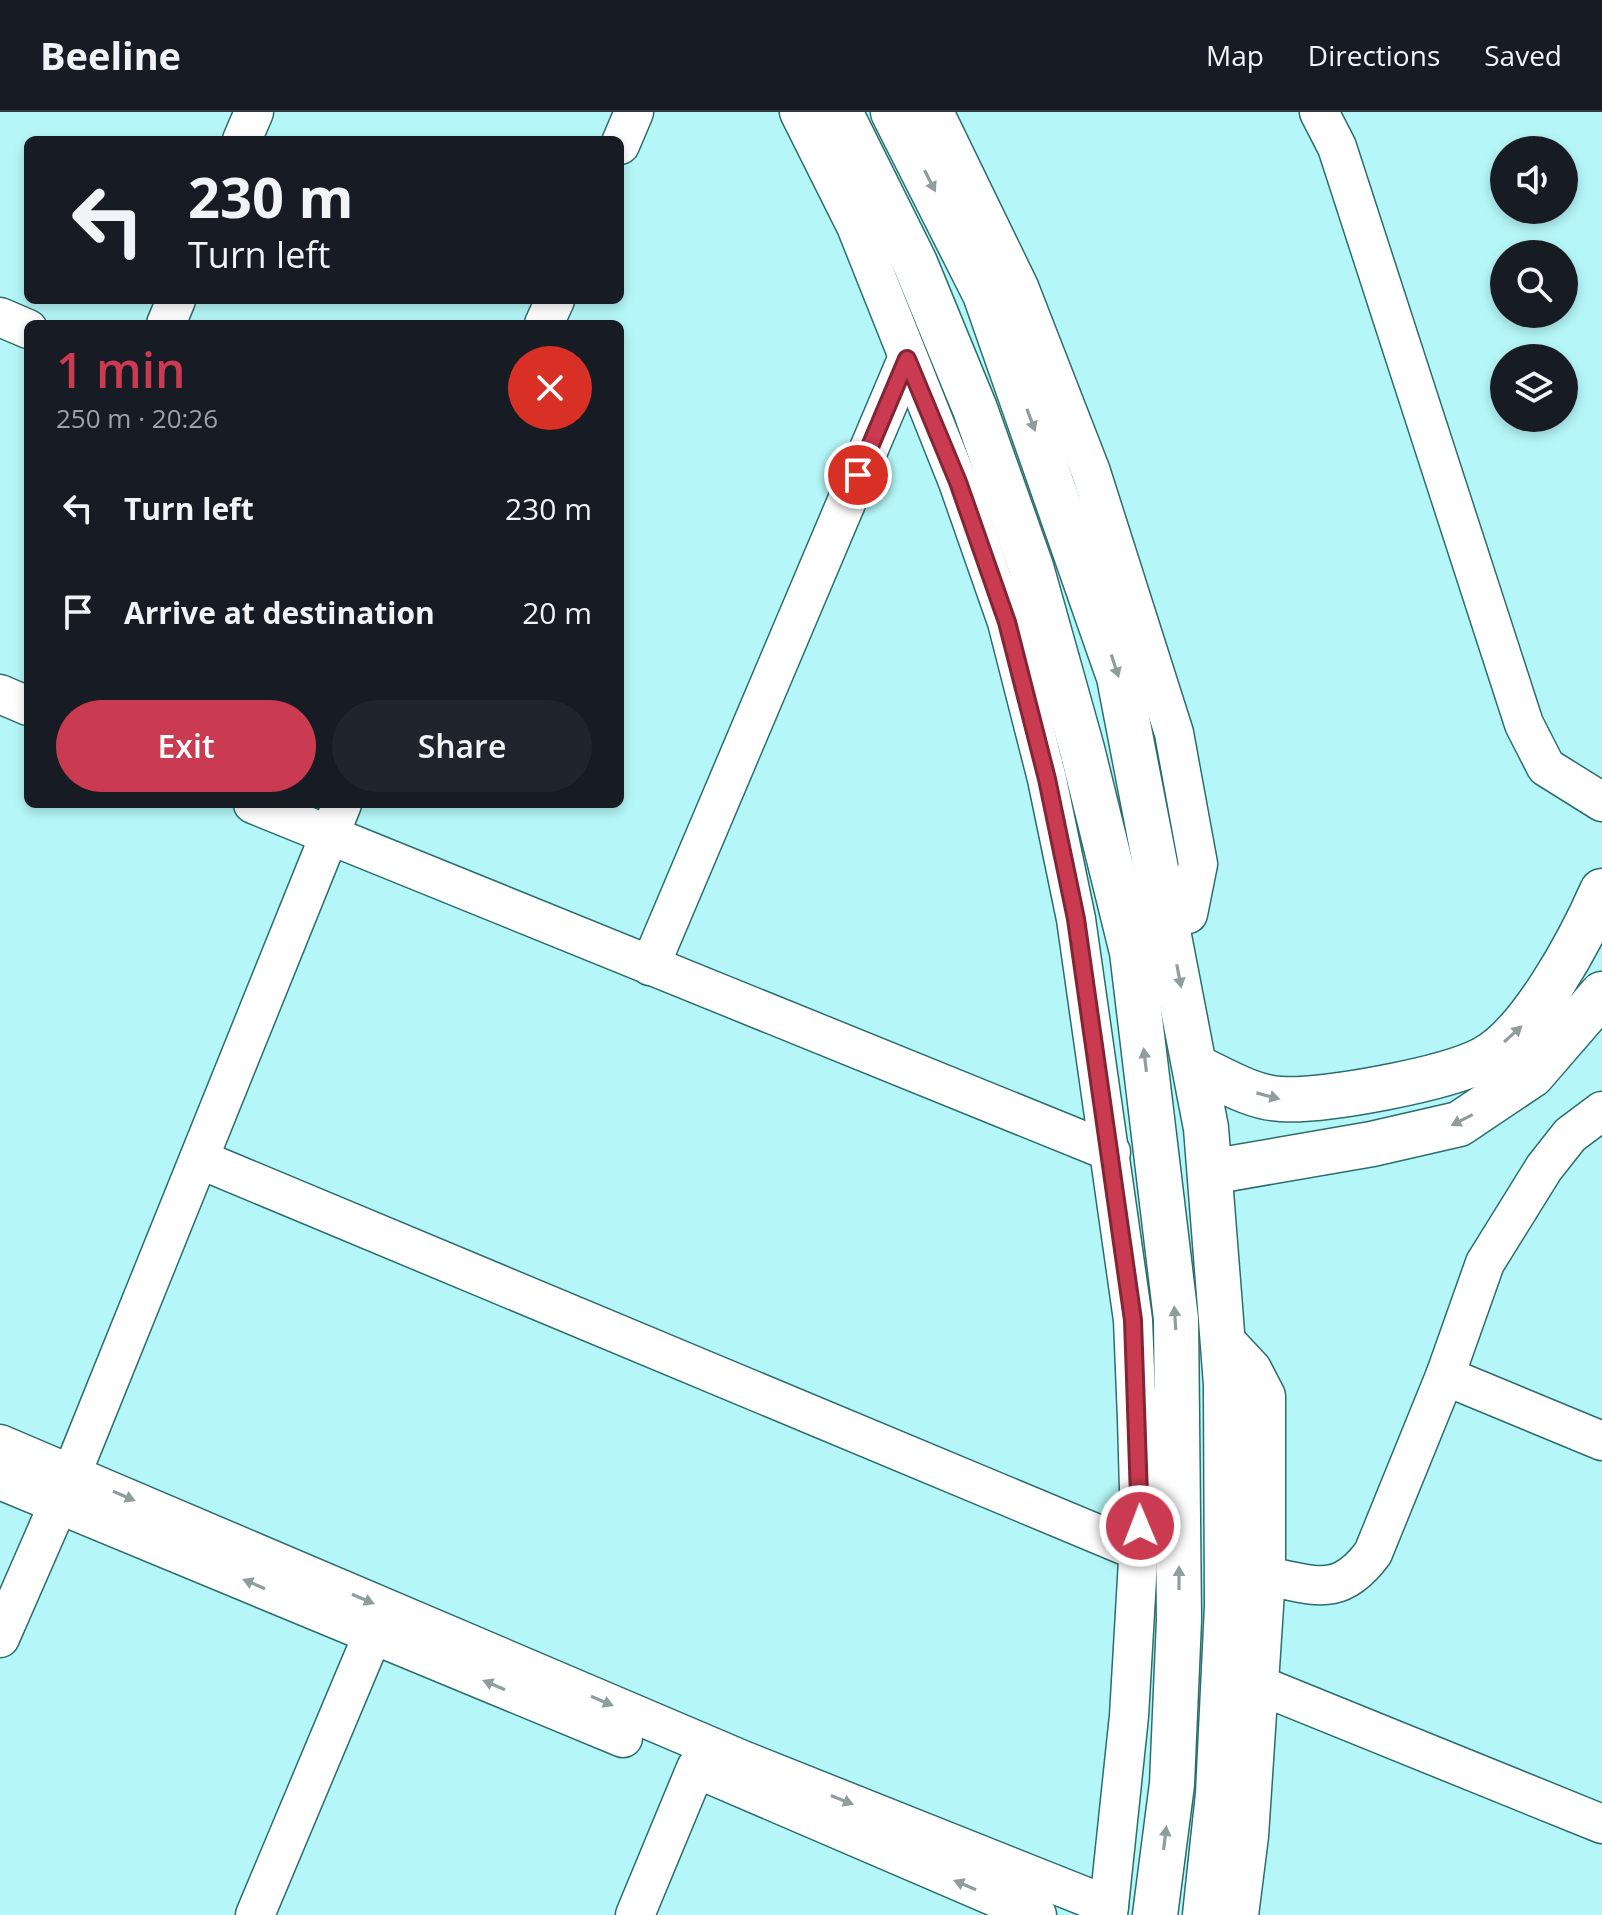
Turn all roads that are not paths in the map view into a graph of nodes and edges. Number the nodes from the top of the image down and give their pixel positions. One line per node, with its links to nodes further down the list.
1 (254, 112): 8 (street)
2 (634, 112): 9 (street)
3 (799, 112): 12 (street)
4 (840, 112): 44 (main road, one-way to 4)
5 (893, 112): 22 (main road, one-way to 22)
6 (934, 112): 19 (street)
7 (1319, 112): 15 (street)
8 (244, 136)
9 (624, 136)
10 (0, 317): 11 (street)
11 (24, 327)
12 (907, 359): 20 (street); 24 (street)
13 (0, 694): 14 (street)
14 (24, 704)
15 (1602, 802)
16 (274, 808): 17 (street)
17 (335, 820): 20 (street); 25 (street)
18 (1602, 891): 22 (main road, one-way to 18)
19 (1188, 914)
20 (650, 966): 24 (street)
21 (1602, 994): 26 (main road, one-way to 26)
22 (1196, 1067): 26 (main road)
23 (1602, 1111): 28 (street)
24 (1111, 1152): 33 (street)
25 (199, 1159): 32 (street); 33 (street)
26 (1210, 1172): 27 (main road)
27 (1223, 1338): 34 (street); 45 (main road)
28 (1445, 1376): 29 (street); 34 (street)
29 (1602, 1441)
30 (0, 1444): 32 (street)
31 (0, 1480): 32 (street)
32 (65, 1489): 35 (street, one-way to 32); 36 (street); 40 (street, one-way to 40)
33 (1138, 1551): 40 (street)
34 (1266, 1576): 37 (street)
35 (373, 1634): 38 (street, one-way to 35); 42 (street)
36 (0, 1638)
37 (1259, 1685): 39 (street); 46 (street)
38 (696, 1768): 41 (street, one-way to 38); 43 (street)
39 (1602, 1824)
40 (1108, 1910)
41 (1029, 1913)
42 (255, 1915)
43 (635, 1915)
44 (1155, 1915)
45 (1205, 1915)
46 (1239, 1915)

